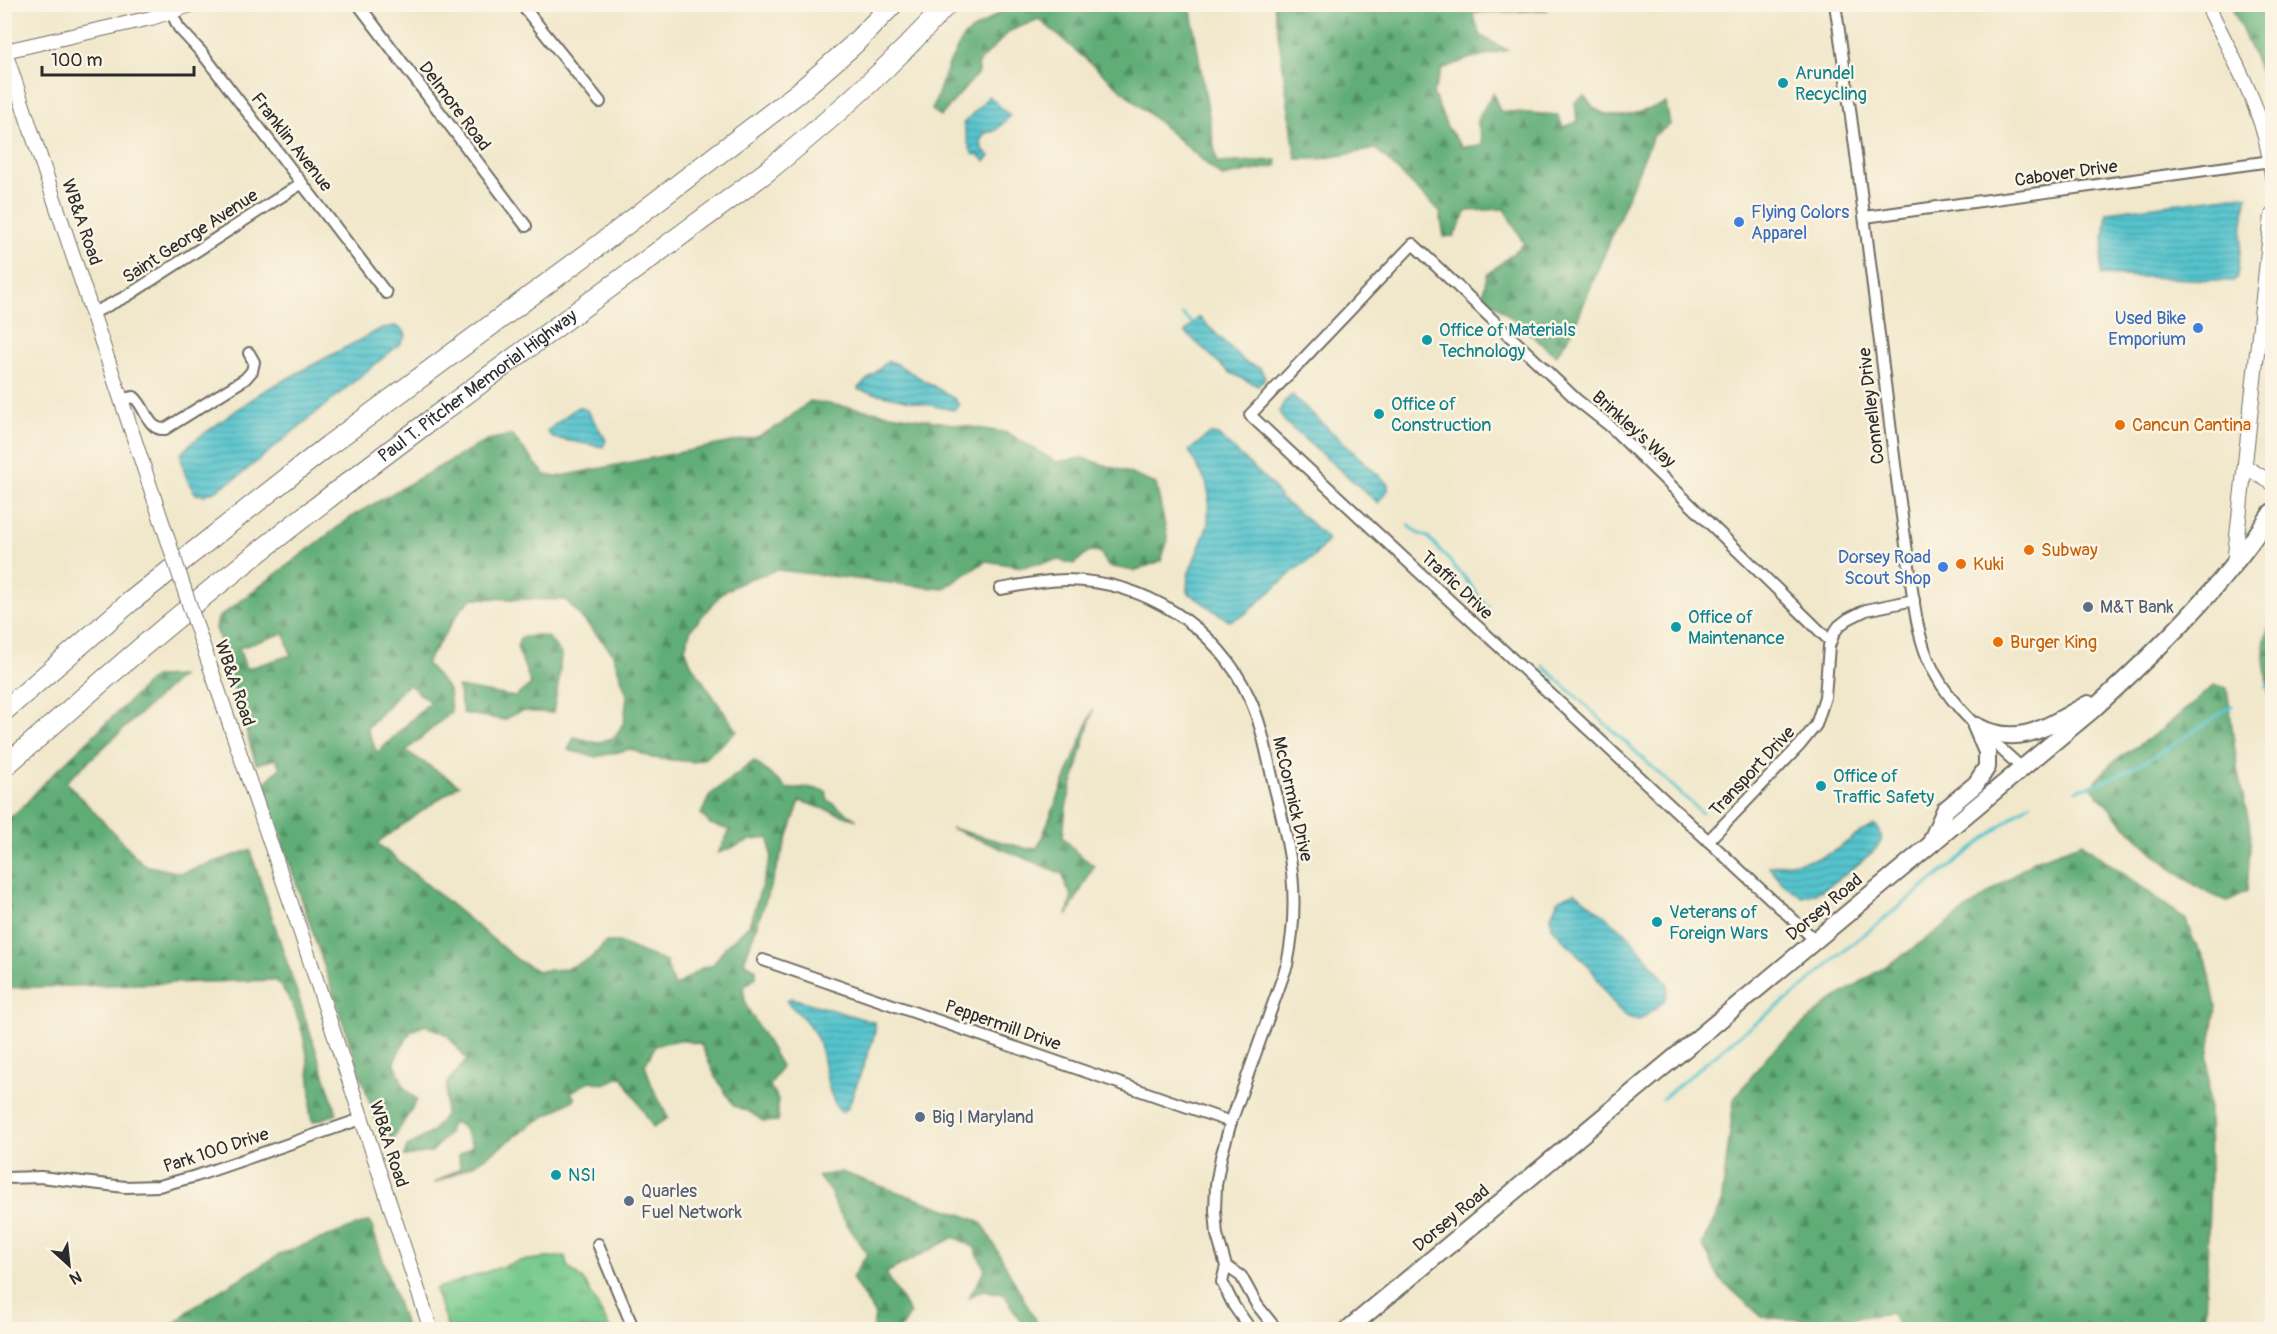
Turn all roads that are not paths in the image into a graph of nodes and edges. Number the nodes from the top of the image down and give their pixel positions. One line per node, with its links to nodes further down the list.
1 (194, 4): 8 (street)
2 (358, 4): 16 (street, Delmore Road)
3 (521, 4): 10 (street)
4 (893, 4): 30 (highway)
5 (947, 4): 32 (highway, Paul T. Pitcher Memorial Highway)
6 (1835, 4): 15 (street, Connelley Drive)
7 (2207, 4): 11 (street)
8 (171, 12): 9 (street); 13 (street, Franklin Avenue)
9 (5, 50): 19 (street, WB&A Road)
10 (600, 102)
11 (2271, 161): 12 (street); 15 (street, Cabover Drive)
12 (2272, 176)
13 (302, 183): 18 (street, Franklin Avenue); 19 (street, Saint George Avenue)
14 (2272, 215): 22 (street)
15 (1865, 217): 27 (street, Connelley Drive)
16 (526, 226)
17 (1413, 244): 28 (street, Brinkley's Way); 34 (street, Traffic Drive)
18 (386, 293)
19 (93, 313): 21 (street, WB&A Road)
20 (249, 353): 21 (street)
21 (122, 399): 38 (street, WB&A Road, bridge)
22 (2246, 466): 23 (street); 25 (street)
23 (2272, 483)
24 (2272, 512): 25 (main road, Dorsey Road)
25 (2234, 566): 29 (main road, Dorsey Road)
26 (1000, 590): 39 (street, McCormick Drive)
27 (1914, 600): 28 (street); 31 (street, Connelley Drive)
28 (1830, 641): 34 (street, Transport Drive)
29 (2112, 691): 31 (main road); 33 (main road, Dorsey Road)
30 (4, 711)
31 (1976, 726): 33 (street, Connelley Drive); 35 (main road)
32 (4, 767)
33 (2022, 768): 35 (main road, Dorsey Road)
34 (1708, 841): 36 (street, Traffic Drive)
35 (1929, 845): 36 (main road, Dorsey Road)
36 (1815, 940): 47 (main road, Dorsey Road)
37 (763, 960): 39 (street, Peppermill Drive)
38 (361, 1119): 40 (street, Park 100 Drive); 43 (street, WB&A Road)
39 (1231, 1122): 42 (street, McCormick Drive)
40 (4, 1178)
41 (598, 1244): 44 (street)
42 (1226, 1266): 45 (street, McCormick Drive); 46 (street, McCormick Drive)
43 (431, 1329)
44 (634, 1329)
45 (1251, 1329)
46 (1277, 1329)
47 (1347, 1329)

